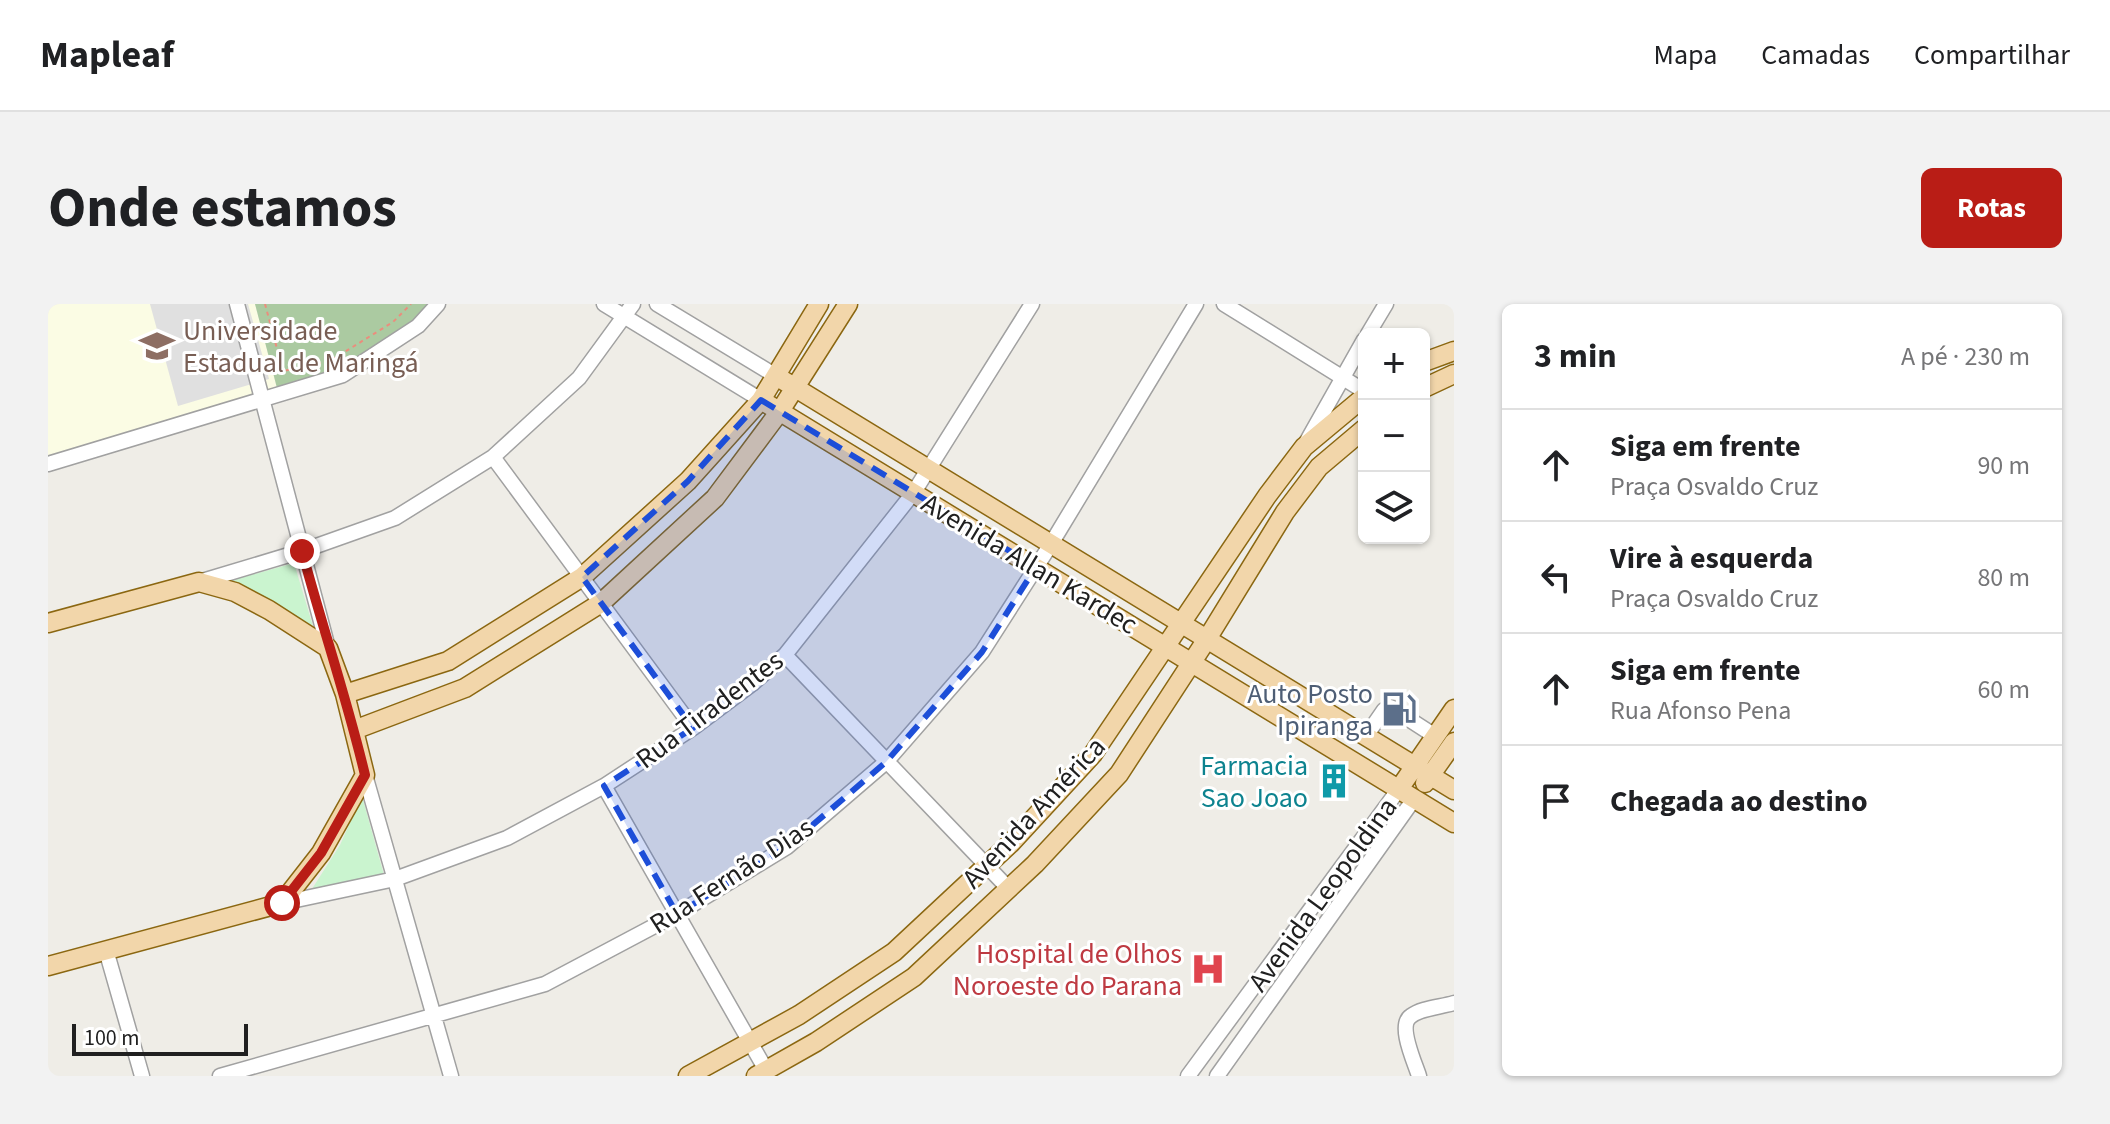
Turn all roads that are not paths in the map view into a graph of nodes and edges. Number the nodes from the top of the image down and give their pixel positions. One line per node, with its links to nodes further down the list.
1 (237, 304): 22 (street)
2 (438, 304): 22 (street)
3 (604, 304): 11 (street, Avenida Allan Kardec)
4 (657, 304): 17 (street, Avenida Allan Kardec)
5 (819, 304): 17 (main road)
6 (848, 304): 20 (main road)
7 (1032, 304): 30 (street, Rua Tiradentes)
8 (1196, 304): 32 (street, Rua Fernão Dias)
9 (1224, 304): 18 (street)
10 (1386, 304): 12 (street)
11 (630, 310): 23 (street, Avenida Allan Kardec); 28 (street)
12 (1372, 328)
13 (1358, 350): 18 (street)
14 (1454, 351): 15 (main road)
15 (1430, 360)
16 (1454, 374): 19 (main road)
17 (776, 376): 20 (main road, Avenida Allan Kardec); 23 (main road)
18 (1342, 377): 21 (street); 27 (street)
19 (1430, 385)
20 (794, 387): 25 (main road); 30 (main road, Avenida Allan Kardec)
21 (1358, 387)
22 (263, 399): 29 (street); 33 (street)
23 (761, 400): 25 (main road, Avenida Allan Kardec); 35 (main road)
24 (1360, 400): 27 (main road, Avenida América)
25 (780, 411): 31 (main road, Avenida Allan Kardec); 37 (main road)
26 (1358, 434): 40 (main road, Avenida América)
27 (1304, 447): 39 (main road, Avenida América)
28 (493, 457): 33 (street); 35 (street)
29 (48, 464)
30 (929, 470): 31 (street, Rua Tiradentes); 32 (main road, Avenida Allan Kardec)
31 (914, 492): 34 (main road, Avenida Allan Kardec); 43 (street, Rua Tiradentes)
32 (1051, 544): 34 (street, Rua Fernão Dias); 39 (main road, Avenida Allan Kardec)
33 (302, 551): 36 (street); 42 (street)
34 (1036, 567): 41 (main road, Avenida Allan Kardec); 52 (street, Rua Fernão Dias)
35 (582, 577): 37 (street); 45 (main road)
36 (199, 582): 38 (main road); 42 (main road)
37 (601, 603): 47 (street); 48 (main road)
38 (48, 623)
39 (1181, 623): 40 (main road, Avenida Allan Kardec); 41 (main road, Avenida América)
40 (1207, 639): 44 (main road, Avenida América); 49 (main road, Avenida Allan Kardec)
41 (1167, 646): 44 (main road, Avenida Allan Kardec); 59 (main road, Avenida América)
42 (328, 648): 45 (main road)
43 (785, 655): 47 (street, Rua Tiradentes); 52 (street)
44 (1191, 662): 57 (main road, Avenida Allan Kardec); 61 (main road, Avenida América)
45 (345, 694): 48 (main road)
46 (1454, 709): 50 (main road, Avenida Leopoldina)
47 (693, 728): 55 (street, Rua Tiradentes)
48 (354, 730): 54 (main road)
49 (1366, 736): 50 (street); 53 (main road, Avenida Allan Kardec)
50 (1435, 736): 53 (main road, Avenida Leopoldina)
51 (1454, 742): 53 (main road, Avenida Leopoldina)
52 (886, 762): 59 (street); 63 (street, Rua Fernão Dias)
53 (1423, 770): 56 (main road, Avenida Allan Kardec); 57 (main road, Avenida Leopoldina)
54 (365, 775): 60 (street); 62 (main road)
55 (604, 786): 60 (street, Rua Tiradentes); 63 (street)
56 (1454, 790)
57 (1407, 794): 58 (main road, Avenida Allan Kardec); 74 (street, Avenida Leopoldina); 75 (street, Avenida Leopoldina)
58 (1454, 823)
59 (986, 866): 61 (street); 68 (main road, Avenida América)
60 (395, 879): 62 (street, Rua Tiradentes); 67 (street)
61 (1009, 889): 69 (main road, Avenida América)
62 (282, 903): 64 (main road)
63 (677, 914): 67 (street, Rua Fernão Dias); 68 (street)
64 (106, 950): 65 (main road); 70 (street)
65 (48, 966)
66 (1454, 1003): 76 (street)
67 (434, 1017): 71 (street, Rua Fernão Dias); 72 (street)
68 (751, 1042): 69 (street); 73 (main road, Avenida América)
69 (761, 1073)
70 (142, 1076)
71 (220, 1076)
72 (451, 1076)
73 (688, 1076)
74 (1188, 1076)
75 (1217, 1076)
76 (1419, 1076)

